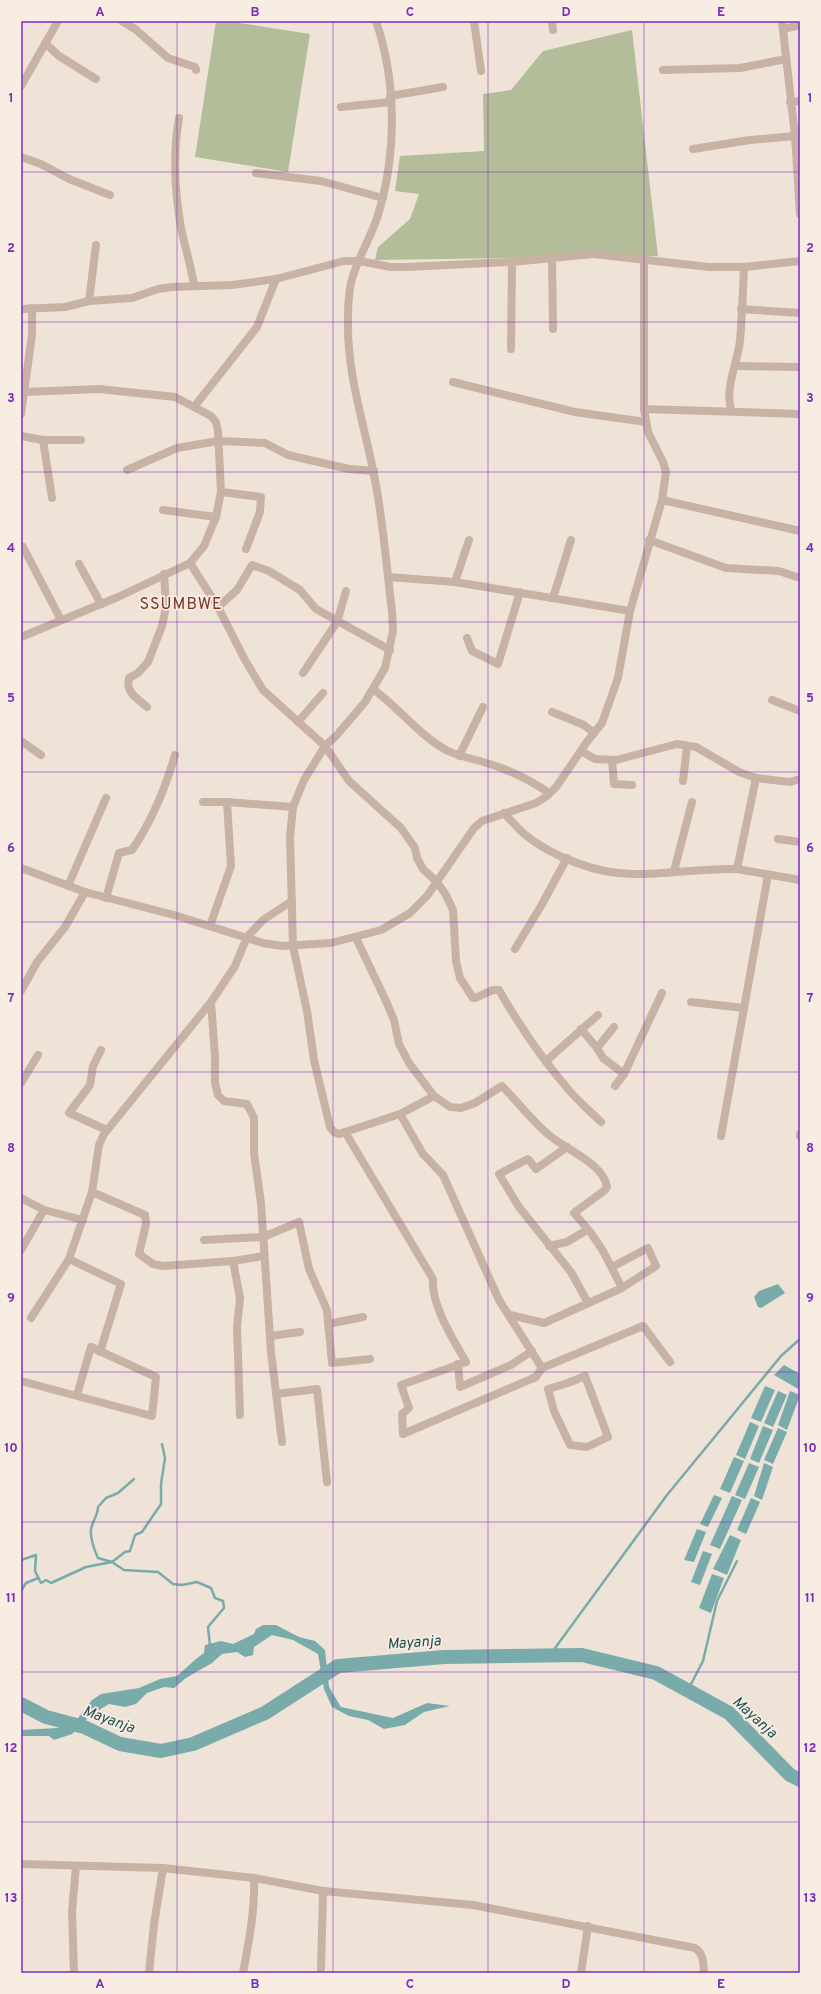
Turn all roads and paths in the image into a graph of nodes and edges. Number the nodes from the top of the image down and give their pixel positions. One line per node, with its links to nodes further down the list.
1 (58, 21): 9 (street)
2 (122, 21): 11 (street)
3 (376, 21): 17 (street)
4 (474, 21): 13 (street)
5 (552, 21): 8 (street)
6 (782, 25): 7 (street); 10 (street)
7 (800, 25)
8 (553, 30)
9 (45, 44): 14 (street); 15 (street)
10 (786, 59): 12 (street); 19 (street)
11 (196, 70)
12 (664, 70)
13 (481, 71)
14 (96, 79)
15 (21, 86)
16 (443, 86): 17 (street)
17 (391, 99): 20 (street); 28 (street)
18 (800, 101): 19 (street)
19 (790, 102): 22 (street)
20 (341, 107)
21 (179, 118): 38 (street)
22 (795, 136): 23 (street); 26 (street)
23 (693, 150)
24 (21, 157): 27 (street)
25 (256, 174): 28 (street)
26 (799, 176): 29 (street)
27 (110, 195)
28 (383, 198): 32 (street)
29 (800, 214)
30 (96, 245): 39 (street)
31 (552, 257): 33 (street); 35 (street); 44 (street)
32 (359, 261): 35 (street); 37 (street); 61 (street)
33 (644, 261): 36 (street); 51 (street)
34 (800, 261): 36 (street)
35 (512, 262): 45 (street)
36 (744, 267): 42 (street)
37 (276, 278): 38 (street); 50 (street)
38 (194, 285): 39 (street)
39 (89, 301): 40 (street)
40 (32, 308): 41 (street); 49 (street)
41 (21, 309)
42 (742, 309): 43 (street); 46 (street)
43 (800, 314)
44 (553, 329)
45 (511, 349)
46 (735, 366): 47 (street); 52 (street)
47 (800, 367)
48 (453, 382): 55 (street)
49 (24, 392): 50 (street); 53 (street)
50 (194, 407): 59 (street)
51 (644, 409): 52 (street); 55 (street)
52 (731, 410): 54 (street)
53 (21, 414)
54 (800, 414)
55 (646, 422): 64 (street)
56 (21, 436): 57 (street)
57 (43, 440): 58 (street); 63 (street)
58 (81, 440)
59 (218, 441): 60 (street); 61 (street); 62 (street)
60 (127, 470)
61 (374, 471): 76 (street)
62 (221, 492): 66 (street); 72 (street)
63 (52, 498)
64 (662, 500): 67 (street); 70 (street)
65 (163, 510): 66 (street)
66 (216, 517): 73 (street)
67 (800, 531)
68 (469, 540): 78 (street)
69 (571, 540): 81 (street)
70 (649, 540): 77 (street); 84 (street)
71 (23, 547): 85 (street)
72 (246, 549)
73 (190, 563): 75 (street); 83 (street)
74 (79, 564): 82 (street)
75 (164, 574): 82 (street); 94 (street)
76 (388, 576): 78 (street); 89 (street)
77 (800, 578)
78 (455, 582): 80 (street)
79 (346, 591): 86 (street)
80 (520, 592): 81 (street); 88 (street)
81 (553, 598): 84 (street)
82 (101, 604): 85 (street)
83 (218, 607): 86 (street); 98 (street)
84 (630, 611): 99 (street)
85 (61, 620): 87 (street)
86 (337, 622): 89 (street); 90 (street)
87 (21, 637)
88 (467, 638)
89 (390, 650): 91 (street)
90 (303, 673)
91 (374, 689): 101 (street); 106 (street)
92 (323, 693): 98 (street)
93 (772, 700): 96 (street)
94 (147, 707)
95 (483, 707): 106 (street)
96 (800, 710)
97 (552, 712): 99 (street)
98 (298, 722): 101 (street)
99 (594, 733): 103 (street)
100 (21, 741): 104 (street)
101 (325, 746): 117 (street); 127 (street)
102 (687, 746): 107 (street); 108 (street); 110 (street)
103 (580, 751): 107 (street); 112 (street)
104 (41, 755)
105 (175, 755): 130 (street)
106 (459, 756): 112 (street)
107 (612, 760): 111 (street)
108 (756, 778): 109 (street); 123 (street)
109 (800, 779)
110 (683, 781)
111 (632, 785)
112 (549, 793): 118 (street)
113 (106, 798): 128 (street)
114 (203, 802): 115 (street)
115 (227, 802): 117 (street); 132 (street)
116 (692, 802): 124 (street)
117 (293, 807): 131 (street)
118 (504, 814): 121 (street); 127 (street)
119 (778, 838): 120 (street)
120 (800, 842)
121 (567, 858): 124 (street); 136 (street)
122 (21, 868): 128 (street)
123 (737, 869): 124 (street); 125 (street)
124 (674, 871)
125 (768, 875): 126 (street); 141 (street)
126 (800, 880)
127 (437, 882): 134 (street); 148 (street)
128 (68, 886): 129 (street)
129 (85, 892): 130 (street); 137 (street)
130 (106, 898): 132 (street)
131 (292, 900): 133 (street); 135 (street)
132 (210, 926): 133 (street)
133 (247, 937): 135 (street); 139 (street)
134 (356, 938): 135 (street); 152 (street)
135 (293, 946): 156 (street)
136 (515, 949)
137 (21, 991)
138 (662, 993): 149 (street)
139 (211, 1002): 155 (street); 164 (street)
140 (691, 1002): 141 (street)
141 (744, 1008): 157 (street)
142 (598, 1014): 144 (street)
143 (614, 1027): 145 (street)
144 (581, 1030): 145 (street); 148 (street)
145 (597, 1048): 149 (street)
146 (101, 1050): 155 (street)
147 (38, 1055): 150 (street)
148 (546, 1061): 154 (street)
149 (624, 1074): 151 (street)
150 (21, 1083)
151 (615, 1086)
152 (434, 1096): 153 (street); 158 (street)
153 (400, 1114): 156 (street); 174 (street)
154 (601, 1122)
155 (107, 1130): 159 (street)
156 (345, 1132): 184 (street)
157 (721, 1136)
158 (567, 1147): 163 (street); 166 (street)
159 (92, 1192): 162 (street); 170 (street)
160 (21, 1198): 161 (street)
161 (44, 1210): 162 (street); 167 (street)
162 (83, 1220): 169 (street)
163 (587, 1230): 166 (street); 171 (street)
164 (263, 1236): 165 (street); 168 (street); 177 (street)
165 (204, 1240)
166 (549, 1246): 173 (street)
167 (21, 1250)
168 (264, 1256): 170 (street); 179 (street)
169 (69, 1259): 176 (street); 181 (street)
170 (233, 1261): 189 (street)
171 (612, 1267): 172 (street); 172 (street)
172 (622, 1288): 173 (street)
173 (588, 1303): 174 (street)
174 (510, 1316): 180 (street)
175 (363, 1317): 177 (street)
176 (30, 1318)
177 (328, 1324): 182 (street)
178 (300, 1332): 179 (street)
179 (270, 1336): 187 (street)
180 (532, 1351): 184 (street); 185 (street)
181 (100, 1352): 188 (street); 188 (street)
182 (370, 1359)
183 (670, 1362): 185 (street)
184 (458, 1364): 185 (street)
185 (542, 1368)
186 (21, 1381): 188 (street)
187 (276, 1394): 191 (street); 192 (street)
188 (77, 1395)
189 (240, 1415)
190 (565, 1432): 190 (street)
191 (282, 1442)
192 (327, 1482)
193 (21, 1864): 194 (street)
194 (76, 1866): 195 (street); 200 (street)
195 (163, 1868): 196 (street); 201 (street)
196 (254, 1878): 197 (street); 202 (street)
197 (323, 1891): 198 (street); 199 (street)
198 (588, 1926): 203 (street); 204 (street)
199 (321, 1969)
200 (74, 1973)
201 (149, 1973)
202 (243, 1973)
203 (581, 1973)
204 (704, 1973)

